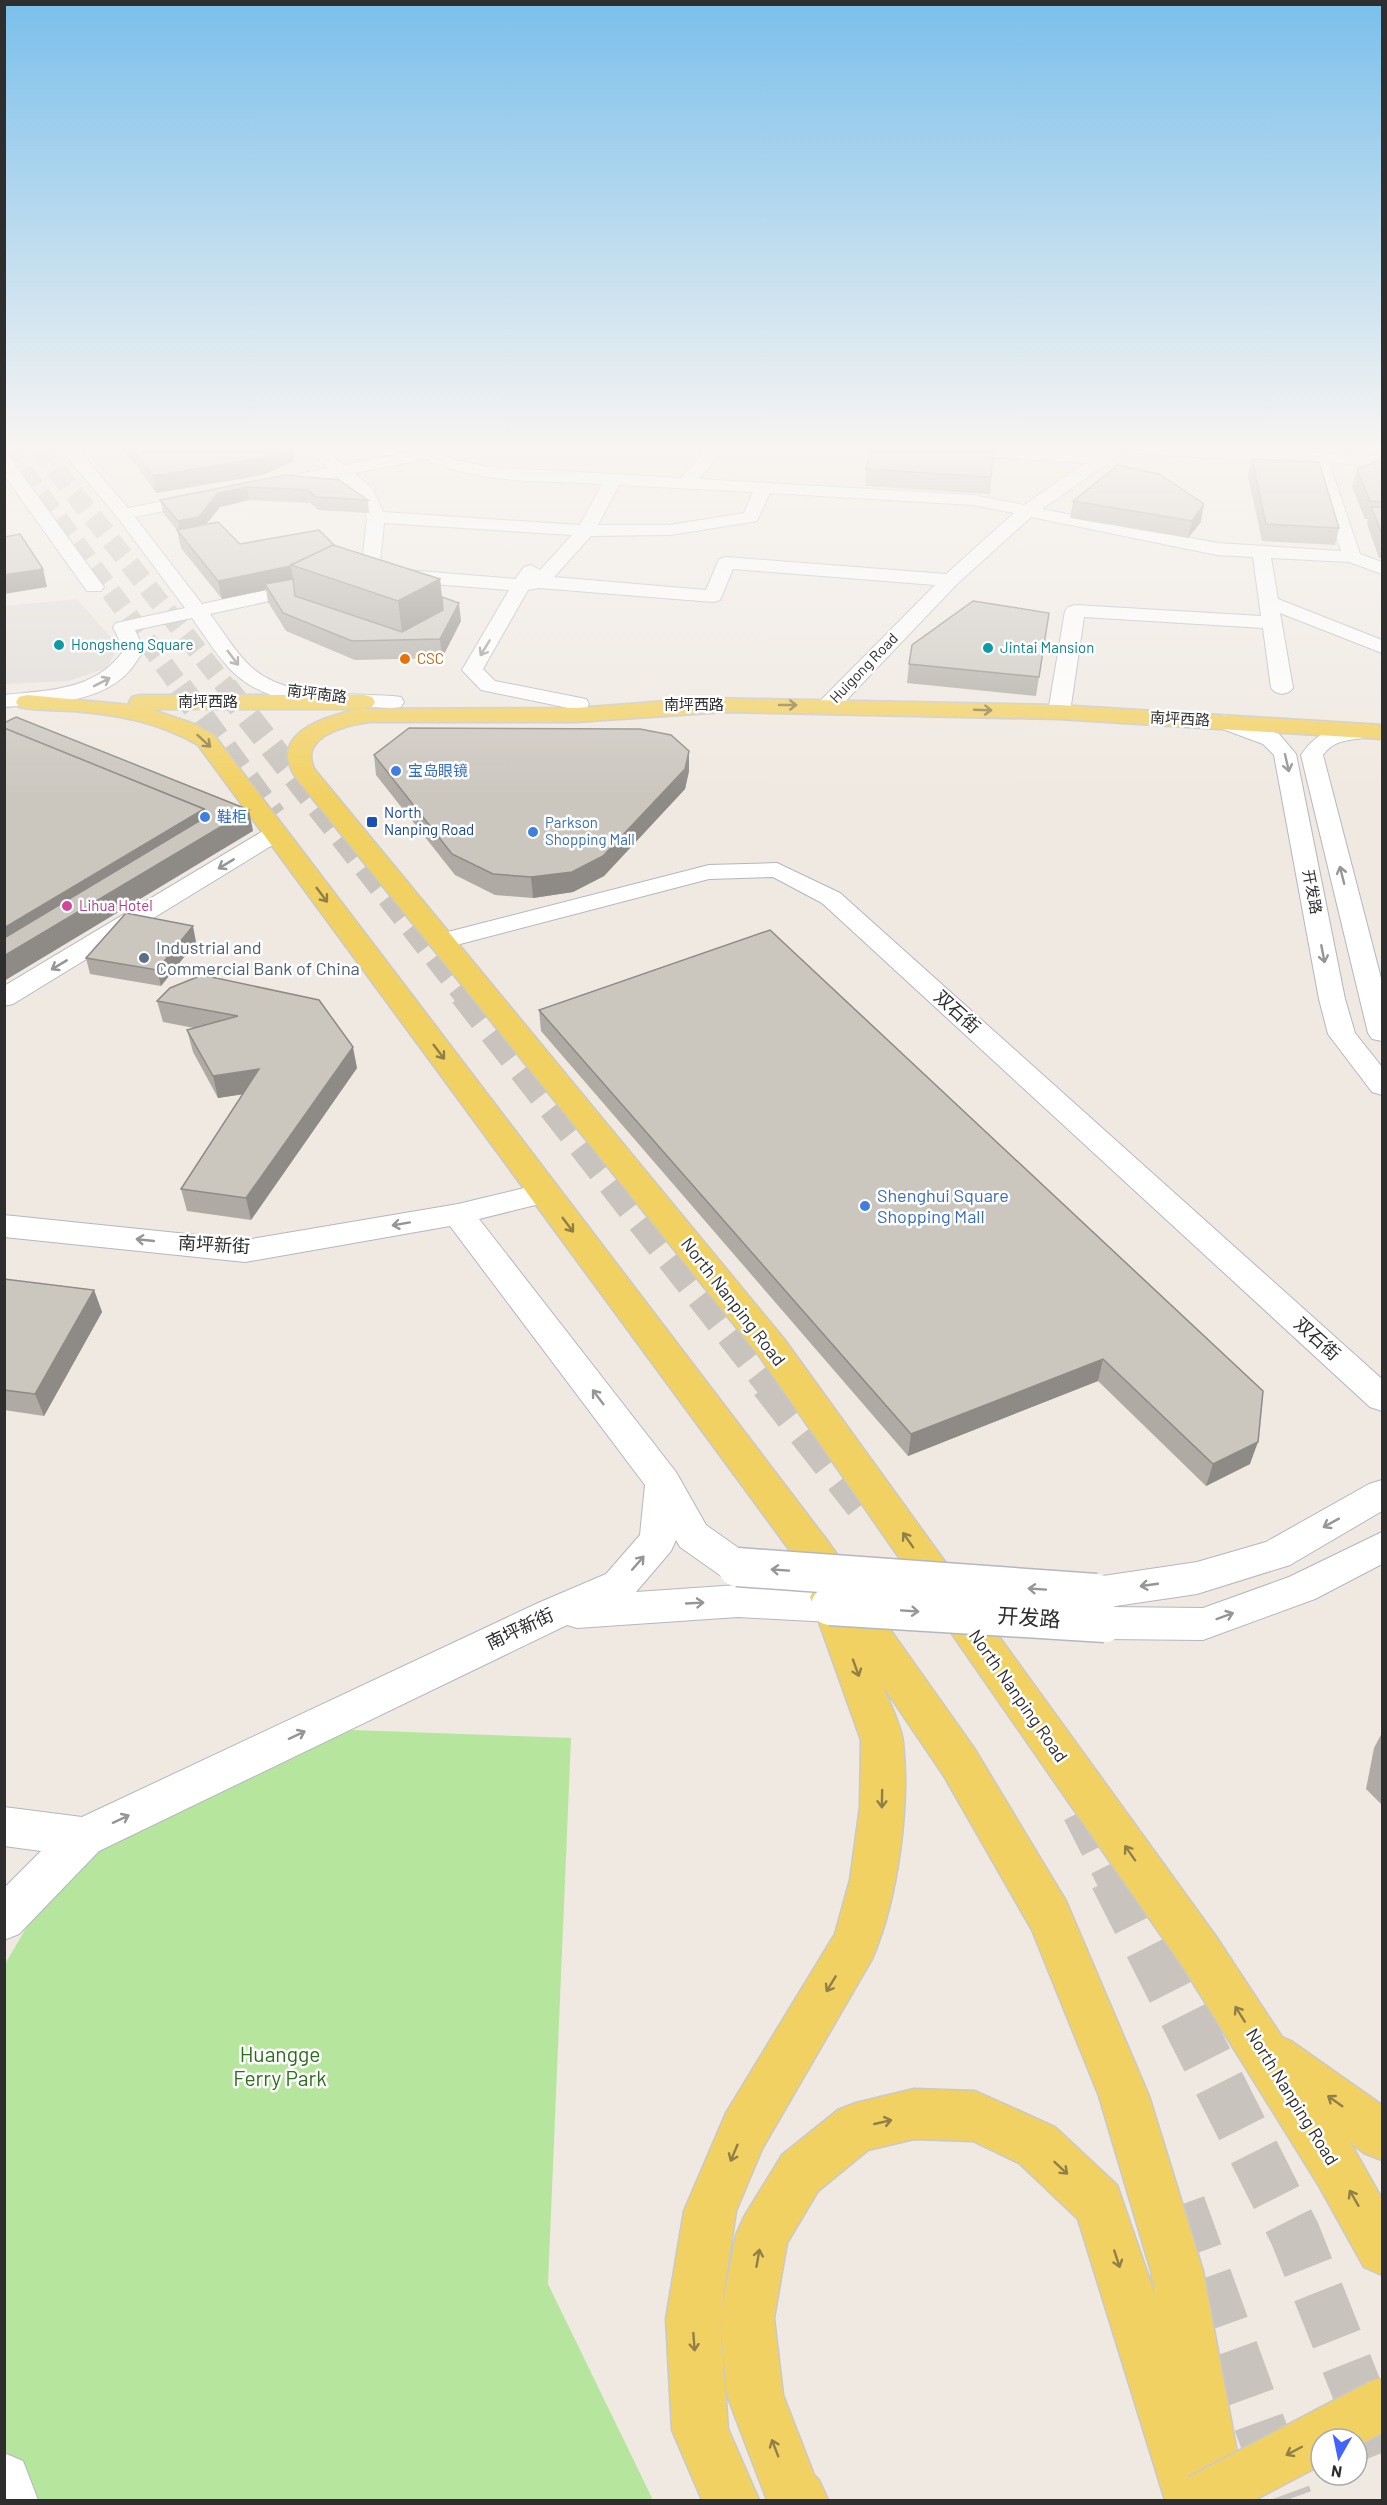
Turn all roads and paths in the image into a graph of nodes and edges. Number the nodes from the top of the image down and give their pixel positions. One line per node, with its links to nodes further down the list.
1 (77, 563): 14 (street)
2 (161, 563): 16 (street, 南坪南路)
3 (371, 563): 9 (street)
4 (546, 563): 12 (street)
5 (969, 563): 11 (street, Huigong Road)
6 (1263, 563): 15 (street)
7 (1369, 563): 8 (street)
8 (1383, 568)
9 (370, 573): 10 (street); 12 (street)
10 (347, 578)
11 (950, 580): 12 (street); 24 (street, Huigong Road)
12 (529, 581): 21 (street, one-way to 21)
13 (324, 584): 16 (street)
14 (94, 587)
15 (1269, 602): 17 (street); 18 (street)
16 (198, 612): 20 (street, 南坪南路, one-way to 20); 23 (street, one-way to 16)
17 (1273, 623): 19 (street); 25 (street)
18 (1383, 647)
19 (1282, 688)
20 (393, 702): 21 (main road, 南坪西路); 23 (main road, 南坪西路)
21 (578, 704): 22 (main road, 南坪西路)
22 (730, 705): 24 (main road, 南坪西路, one-way to 24); 29 (main road, North Nanping Road)
23 (12, 706): 28 (main road, one-way to 28)
24 (828, 706): 25 (main road, 南坪西路, one-way to 25)
25 (1059, 712): 26 (main road, 南坪西路)
26 (1225, 722): 27 (main road, 南坪西路); 32 (street, 开发路, one-way to 32)
27 (1374, 732): 31 (street, 开发路, one-way to 27)
28 (276, 834): 30 (street, one-way to 30); 33 (main road, one-way to 33)
29 (441, 941): 36 (street, 双石街); 46 (main road, North Nanping Road, one-way to 29)
30 (4, 998)
31 (1383, 1034)
32 (1383, 1086)
33 (545, 1194): 34 (street, 南坪新街); 40 (main road, one-way to 40)
34 (458, 1214): 35 (street, 南坪新街, one-way to 35); 37 (street, one-way to 34)
35 (4, 1226)
36 (1383, 1398)
37 (663, 1482): 41 (street, 开发路, one-way to 37, bridge); 42 (street, 南坪新街, one-way to 37)
38 (1383, 1494): 41 (street, 开发路, one-way to 41)
39 (1383, 1547): 41 (street, 开发路, one-way to 39)
40 (814, 1554): 52 (main road, one-way to 52); 56 (main road)
41 (1100, 1608): 42 (street, 开发路, one-way to 41, bridge)
42 (552, 1614): 44 (street, 南坪新街, one-way to 42)
43 (4, 1826): 44 (street)
44 (84, 1837): 45 (street)
45 (4, 1919)
46 (1262, 2049): 47 (main road, one-way to 46); 48 (main road, North Nanping Road, one-way to 46)
47 (1383, 2135)
48 (1383, 2249)
49 (1383, 2404): 55 (main road, one-way to 55, bridge)
50 (4, 2480): 51 (street)
51 (11, 2500)
52 (730, 2500)
53 (799, 2500): 54 (main road, one-way to 54)
54 (1193, 2500)
55 (1200, 2500)
56 (1218, 2500)

